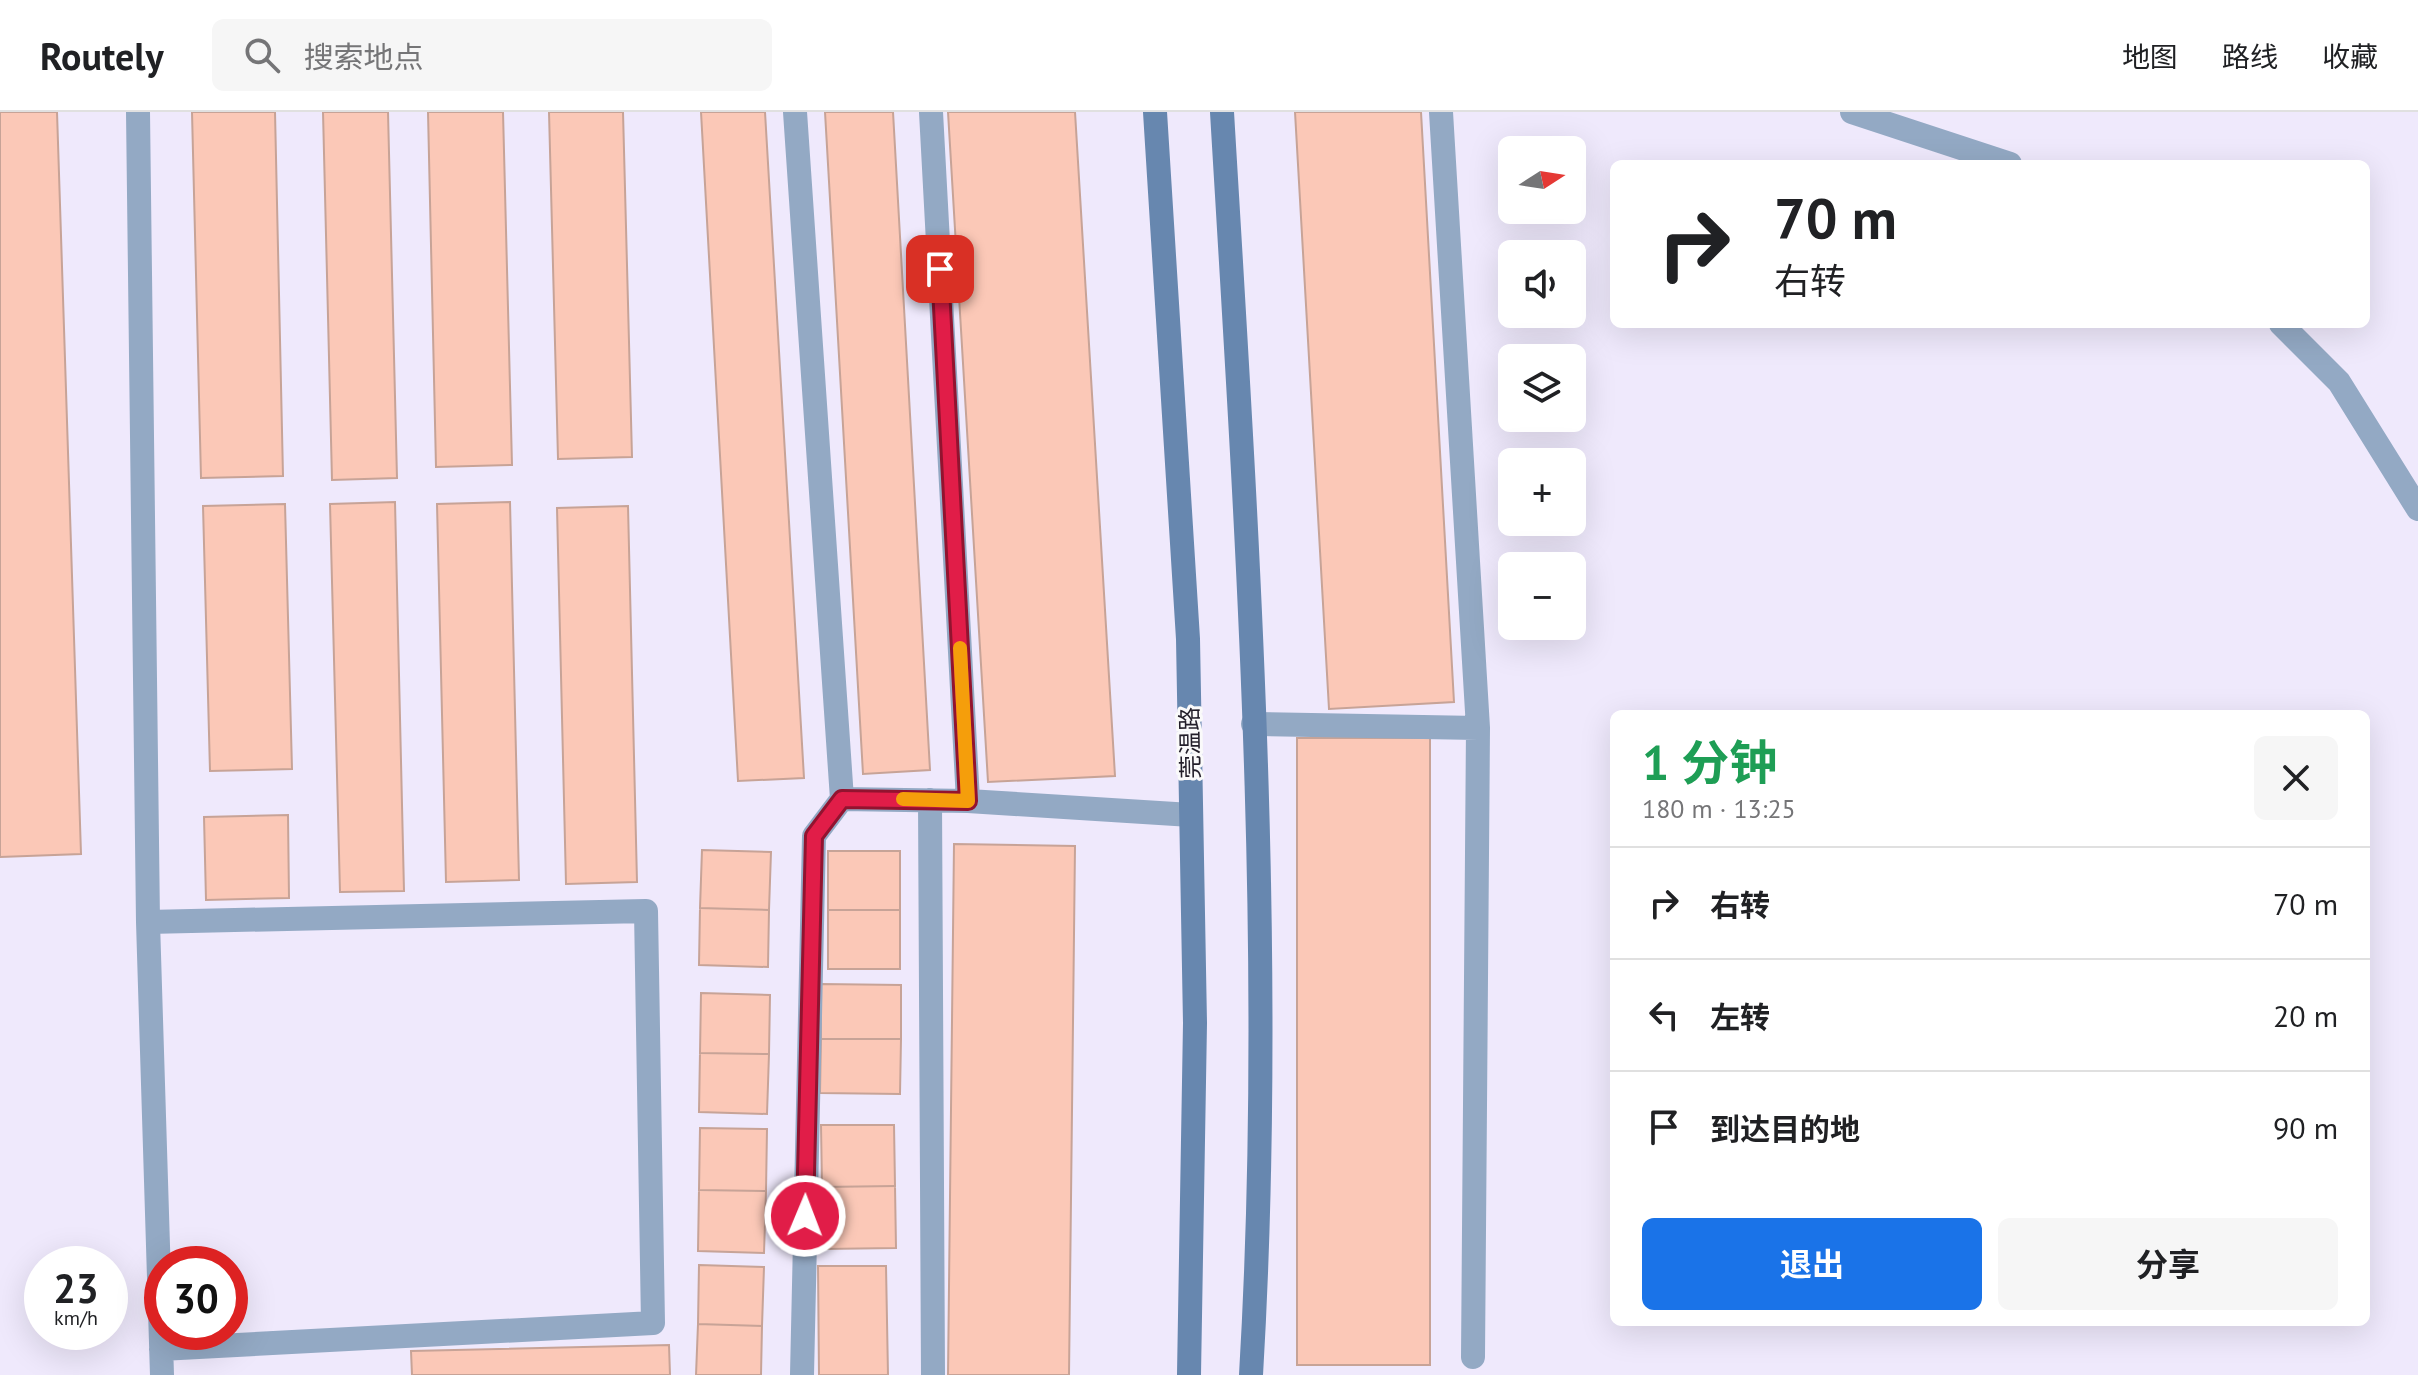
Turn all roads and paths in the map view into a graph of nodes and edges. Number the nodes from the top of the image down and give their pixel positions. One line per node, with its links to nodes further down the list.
1 (138, 112): 17 (street)
2 (795, 112): 13 (street)
3 (931, 112): 15 (street)
4 (1155, 112): 16 (main road, 莞温路)
5 (1222, 112): 11 (main road)
6 (1441, 112): 12 (street)
7 (1852, 112): 8 (street)
8 (1998, 160)
9 (2285, 328): 10 (street)
10 (2418, 509)
11 (1253, 724): 12 (street); 26 (main road)
12 (1478, 728): 21 (street)
13 (842, 799): 14 (street); 23 (street)
14 (930, 800): 15 (street); 24 (street)
15 (968, 801): 16 (street)
16 (1191, 815): 25 (main road, 莞温路)
17 (148, 922): 18 (street); 19 (street)
18 (158, 1246)
19 (248, 1344)
20 (161, 1350): 22 (street)
21 (1473, 1357)
22 (162, 1375)
23 (802, 1375)
24 (933, 1375)
25 (1189, 1375)
26 (1251, 1375)

